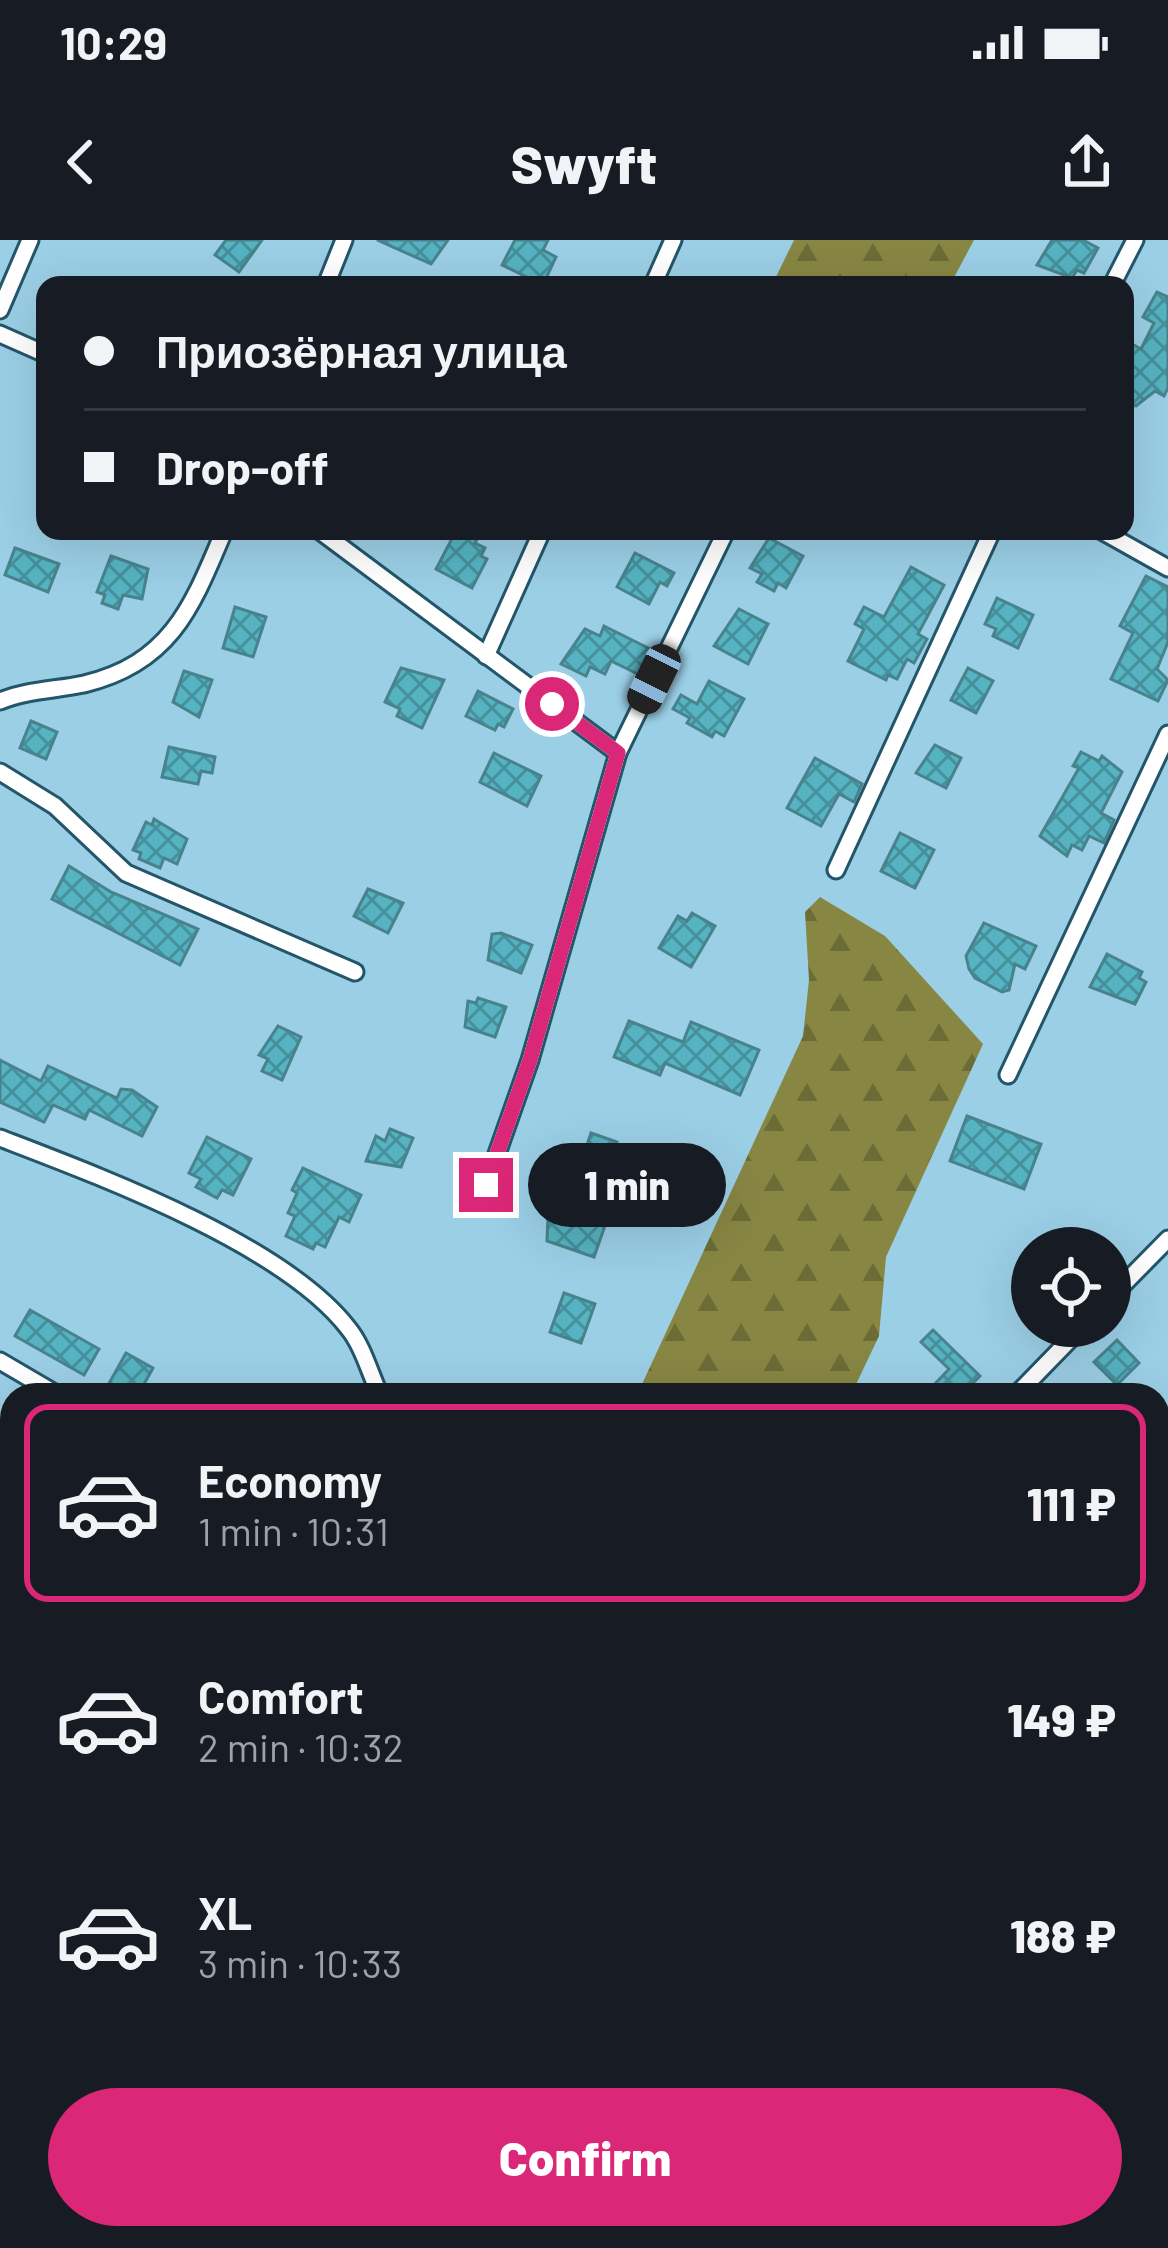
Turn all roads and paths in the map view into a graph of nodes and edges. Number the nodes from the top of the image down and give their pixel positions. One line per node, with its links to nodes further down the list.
1 (30, 240): 8 (street)
2 (344, 240): 5 (street)
3 (673, 240): 6 (street)
4 (1135, 240): 7 (street)
5 (330, 276)
6 (657, 276)
7 (1117, 276)
8 (0, 310)
9 (0, 334): 10 (street)
10 (36, 350)
11 (220, 540): 19 (street)
12 (332, 540): 18 (street)
13 (538, 540): 18 (street)
14 (722, 540): 21 (street)
15 (988, 540): 23 (street)
16 (1118, 540): 17 (street)
17 (1168, 568)
18 (485, 656): 21 (street)
19 (0, 701)
20 (1168, 734): 25 (street)
21 (618, 753): 27 (street)
22 (0, 772): 24 (street)
23 (836, 870)
24 (355, 972)
25 (1008, 1076)
26 (0, 1138): 33 (street)
27 (486, 1185)
28 (1168, 1238): 29 (street)
29 (1131, 1276)
30 (1063, 1347): 34 (street)
31 (0, 1361): 32 (street)
32 (38, 1383)
33 (375, 1383)
34 (1028, 1383)

